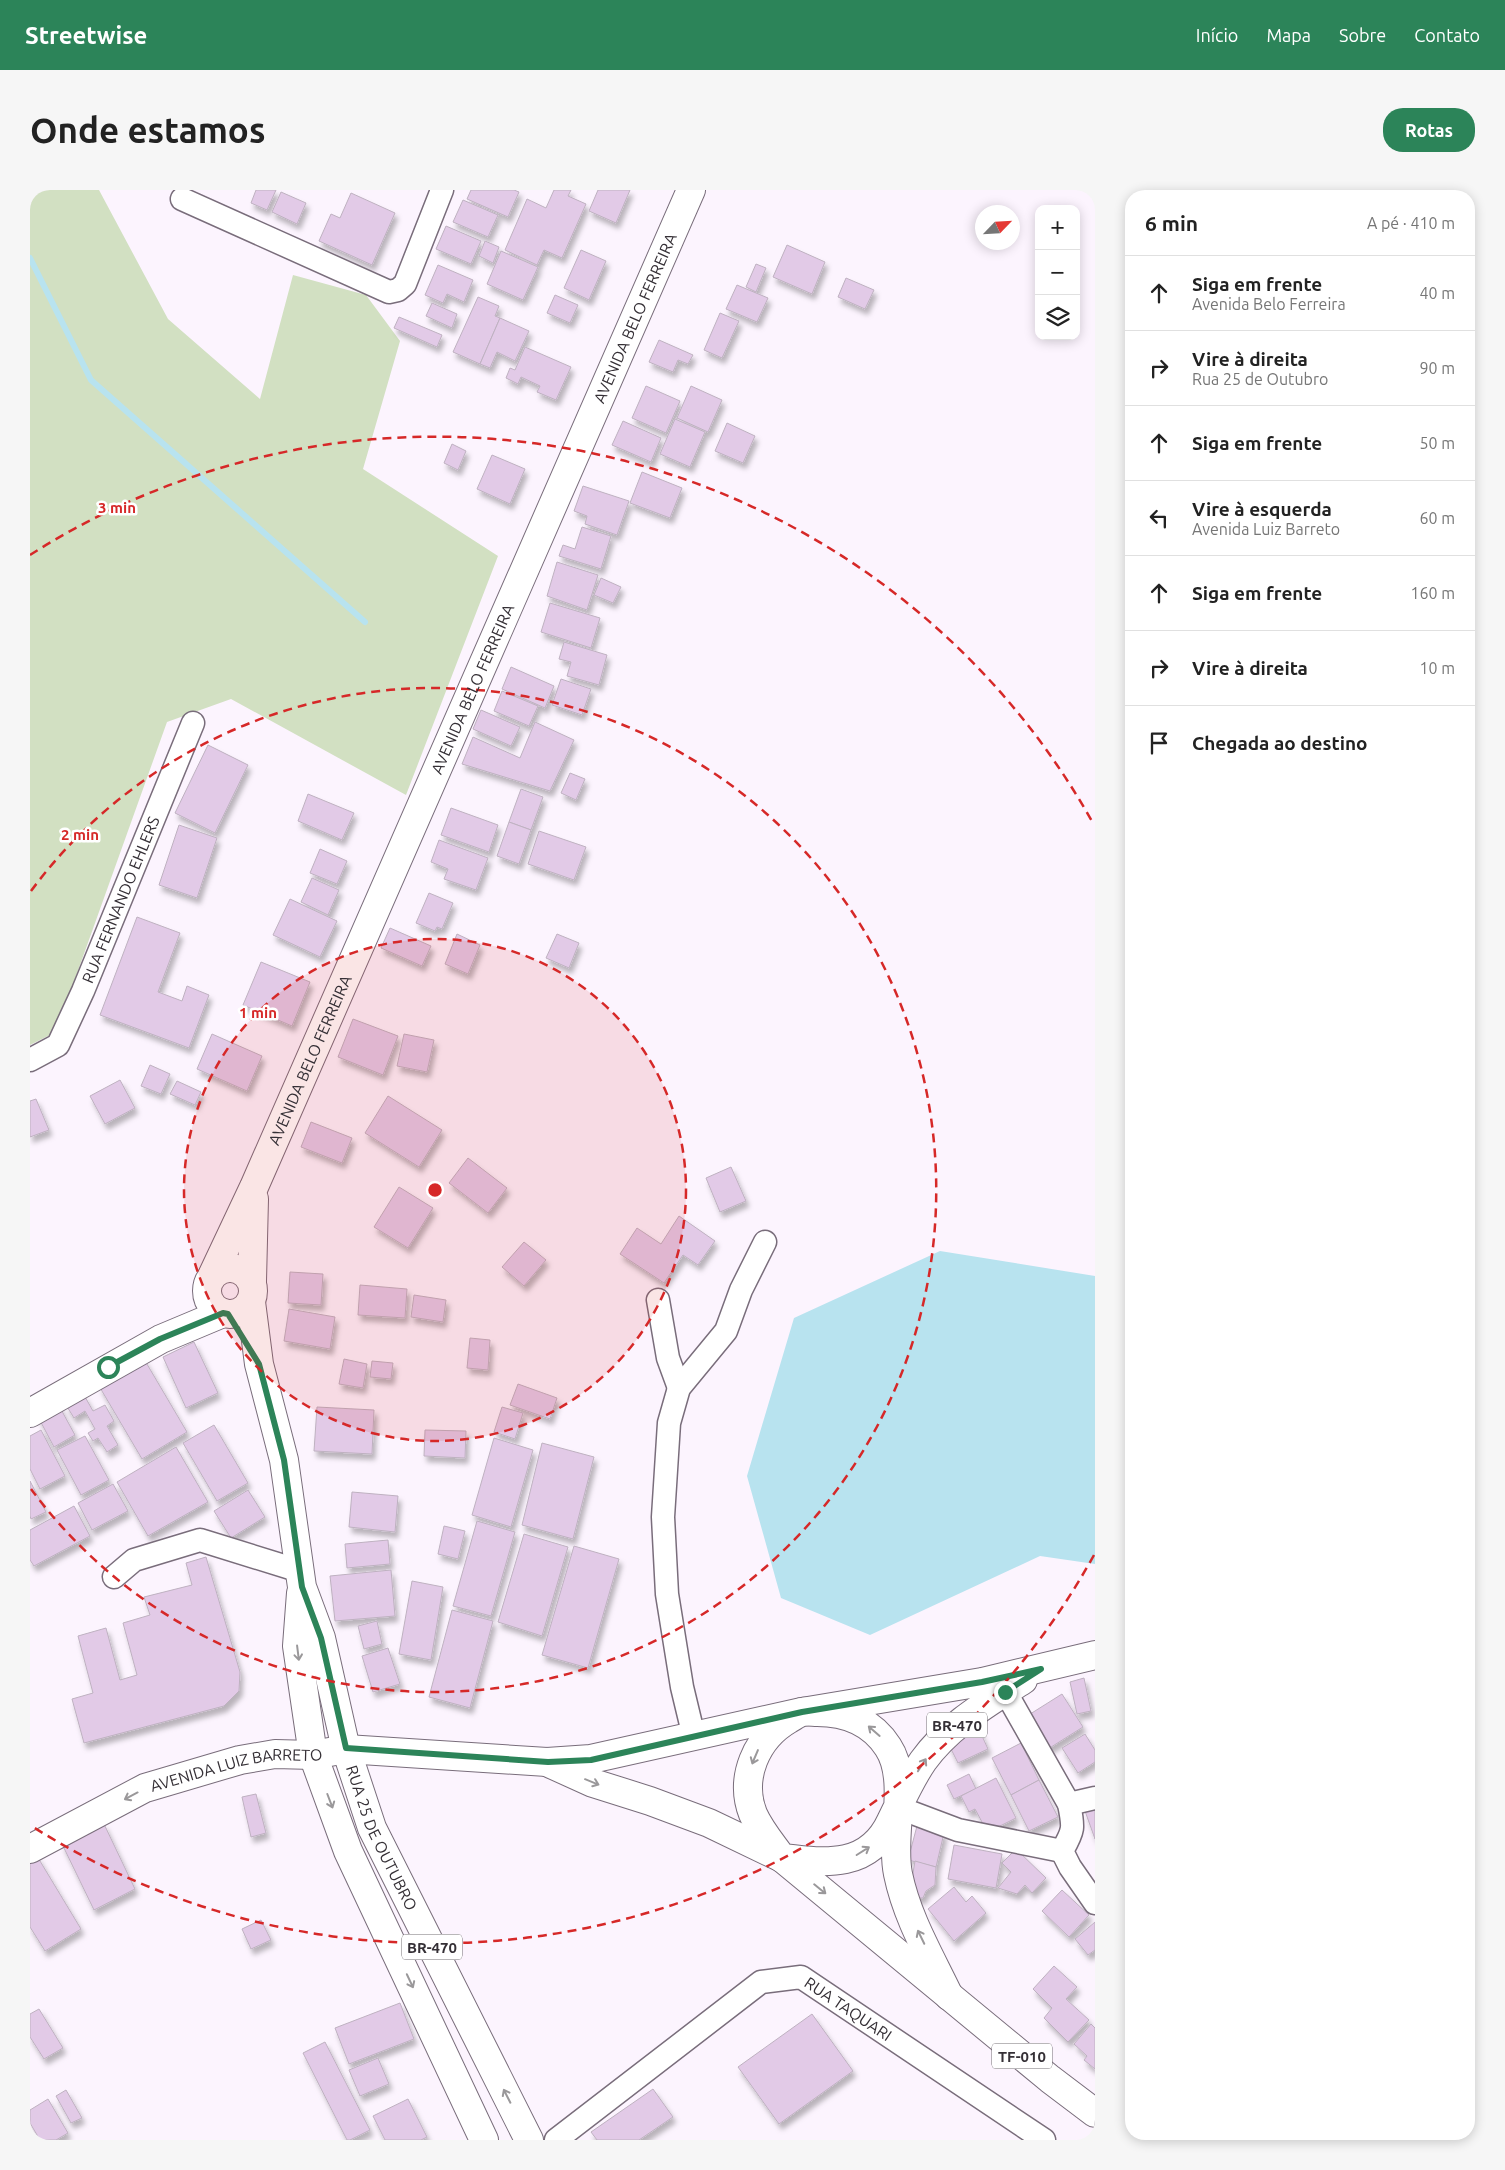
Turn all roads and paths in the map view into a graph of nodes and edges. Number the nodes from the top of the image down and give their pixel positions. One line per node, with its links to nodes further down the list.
1 (442, 190): 3 (street)
2 (690, 190): 6 (main road, AVENIDA BELO FERREIRA)
3 (182, 199)
4 (193, 723): 5 (street, RUA FERNANDO EHLERS)
5 (30, 1060)
6 (254, 1187): 8 (main road, AVENIDA BELO FERREIRA); 10 (main road, AVENIDA BELO FERREIRA)
7 (765, 1242): 12 (street)
8 (210, 1280): 10 (main road); 10 (main road); 11 (main road, AVENIDA BELO FERREIRA)
9 (658, 1300): 12 (street)
10 (239, 1302): 11 (main road, AVENIDA BELO FERREIRA); 15 (main road)
11 (160, 1339): 13 (main road, AVENIDA BELO FERREIRA)
12 (679, 1388): 20 (street)
13 (30, 1413)
14 (114, 1577): 15 (street)
15 (301, 1579): 21 (main road, RUA 25 DE OUTUBRO); 22 (main road, RUA 25 DE OUTUBRO, one-way to 22)
16 (1095, 1655): 17 (main road, BR-470)
17 (1041, 1669): 18 (main road, BR-470); 19 (main road, BR-470)
18 (1005, 1692): 25 (street); 26 (main road, BR-470, one-way to 18)
19 (802, 1712): 20 (main road, BR-470); 26 (main road, one-way to 19); 29 (main road, one-way to 29)
20 (694, 1737): 23 (main road, BR-470)
21 (346, 1748): 22 (main road, AVENIDA LUIZ BARRETO / BR-470); 23 (main road, AVENIDA LUIZ BARRETO / BR-470); 34 (main road, RUA 25 DE OUTUBRO / BR-470, one-way to 21)
22 (313, 1755): 27 (main road, AVENIDA LUIZ BARRETO, one-way to 27); 33 (main road, RUA 25 DE OUTUBRO / BR-470, one-way to 33)
23 (548, 1762): 29 (main road, BR-470, one-way to 29)
24 (1095, 1798): 25 (street)
25 (1069, 1804): 28 (street)
26 (897, 1806): 28 (street); 29 (main road, BR-470, one-way to 26); 31 (main road, one-way to 26)
27 (30, 1849)
28 (1062, 1851): 30 (street)
29 (782, 1858): 31 (main road, one-way to 31)
30 (1095, 1903)
31 (949, 1996): 32 (main road, TF-010)
32 (1095, 2114)
33 (484, 2140)
34 (529, 2140)
35 (556, 2140): 36 (street, RUA TAQUARI)
36 (1044, 2140)

